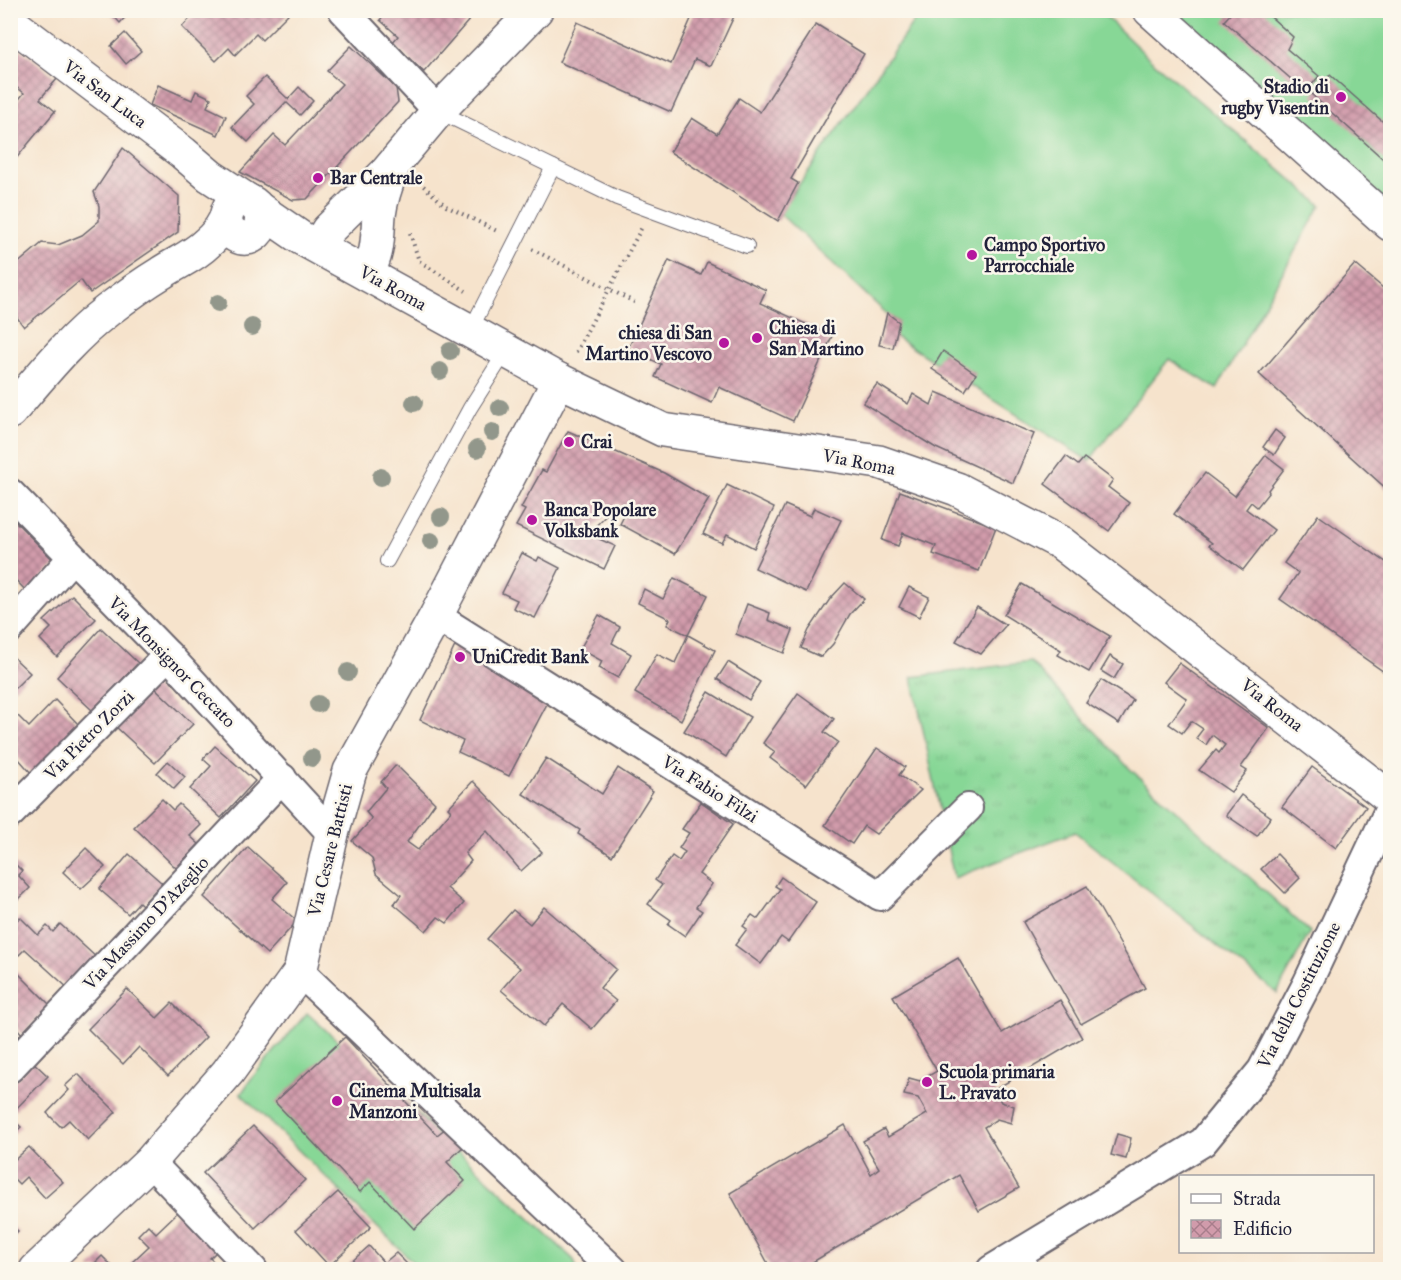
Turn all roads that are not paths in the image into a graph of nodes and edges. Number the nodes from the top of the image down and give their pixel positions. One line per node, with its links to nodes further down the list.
1 (343, 10): 5 (street)
2 (536, 10): 5 (street)
3 (1150, 10): 9 (street)
4 (10, 22): 8 (street, Via San Luca)
5 (438, 111): 6 (lane); 7 (street)
6 (553, 167): 11 (lane); 13 (lane)
7 (406, 171): 10 (street); 12 (street)
8 (243, 220): 10 (street, Via Roma); 16 (street)
9 (1390, 224)
10 (313, 244): 12 (street, Via Roma)
11 (747, 246)
12 (367, 274): 13 (street, Via Roma)
13 (477, 317): 14 (street, Via Roma)
14 (506, 351): 15 (street, Via Roma); 19 (lane)
15 (559, 380): 20 (street, Via Cesare Battisti); 24 (street, Via Roma)
16 (10, 412)
17 (10, 493): 18 (street, Via Monsignor Ceccato)
18 (72, 558): 21 (street); 22 (street, Via Monsignor Ceccato)
19 (387, 561)
20 (436, 616): 25 (street, Via Fabio Filzi); 28 (street, Via Cesare Battisti)
21 (10, 628)
22 (168, 656): 23 (street, Via Monsignor Ceccato); 27 (street, Via Pietro Zorzi)
23 (282, 778): 28 (street, Via Monsignor Ceccato); 30 (street, Via Massimo D'Azeglio)
24 (1390, 798)
25 (968, 808)
26 (1390, 808): 32 (street, Via della Costituzione)
27 (10, 814)
28 (332, 834): 29 (street, Via Cesare Battisti)
29 (300, 972): 31 (street, Via Cesare Battisti); 35 (street)
30 (10, 1068)
31 (150, 1162): 33 (street, Via Cesare Battisti); 34 (street)
32 (1028, 1260): 36 (street, Via della Costituzione)
33 (36, 1269)
34 (253, 1269)
35 (613, 1269)
36 (991, 1269)

